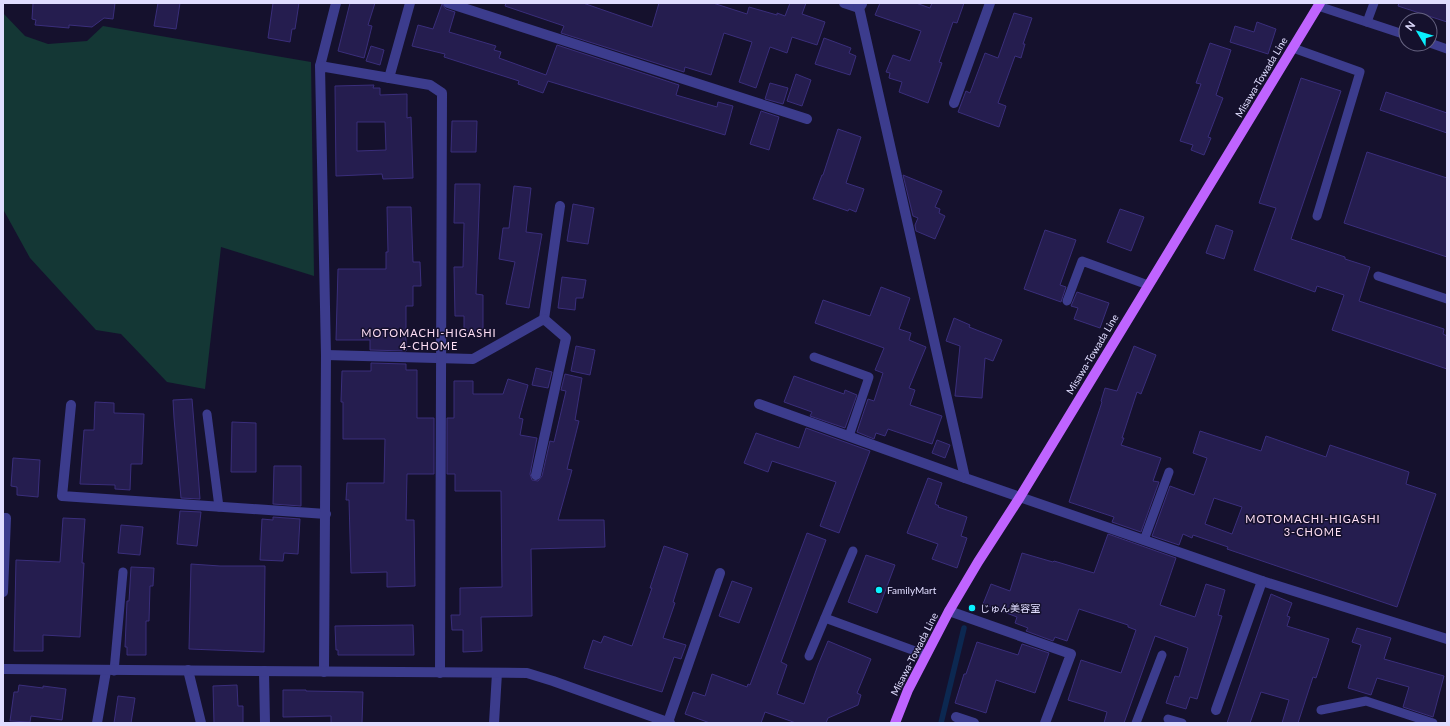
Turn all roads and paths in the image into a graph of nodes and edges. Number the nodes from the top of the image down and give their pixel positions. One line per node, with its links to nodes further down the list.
1 (336, 3): 12 (street)
2 (410, 3): 13 (street)
3 (448, 3): 15 (street)
4 (844, 3): 8 (street)
5 (990, 3): 14 (street)
6 (1374, 3): 9 (lane)
7 (1319, 4): 9 (lane); 11 (main road, Misawa-Towada Line)
8 (860, 5): 32 (street)
9 (1367, 22): 10 (lane)
10 (1398, 32)
11 (1293, 48): 17 (lane); 19 (main road, Misawa-Towada Line)
12 (320, 66): 13 (street); 23 (street)
13 (389, 78): 24 (street)
14 (954, 103)
15 (807, 119)
16 (560, 206): 22 (street)
17 (1318, 216)
18 (1378, 276): 20 (lane)
19 (1148, 285): 21 (lane); 33 (main road, Misawa-Towada Line)
20 (1447, 298)
21 (1067, 301)
22 (544, 319): 24 (street); 31 (street)
23 (326, 355): 24 (street); 35 (street)
24 (441, 357): 54 (street)
25 (814, 357): 29 (lane)
26 (759, 404): 29 (street)
27 (71, 405): 34 (street)
28 (207, 414): 34 (lane)
29 (849, 436): 32 (street)
30 (1169, 472): 37 (lane)
31 (536, 474)
32 (965, 478): 33 (street)
33 (1020, 497): 37 (street); 43 (main road, Misawa-Towada Line)
34 (219, 507): 35 (street)
35 (326, 514): 53 (street)
36 (3, 518): 42 (street)
37 (1144, 540): 41 (street)
38 (853, 551): 44 (lane)
39 (123, 572): 51 (lane)
40 (720, 573): 64 (street)
41 (1262, 581): 45 (street); 56 (street)
42 (3, 592)
43 (950, 611): 46 (main road, Misawa-Towada Line); 67 (street)
44 (825, 618): 46 (lane); 48 (lane)
45 (1447, 639)
46 (926, 655): 65 (main road, Misawa-Towada Line)
47 (1162, 655): 68 (lane)
48 (809, 656)
49 (3, 669): 51 (street)
50 (188, 670): 51 (street); 52 (street); 61 (street)
51 (110, 671): 60 (street)
52 (264, 671): 53 (street); 62 (street)
53 (324, 672): 54 (street)
54 (440, 673): 55 (street)
55 (497, 674): 63 (street); 64 (street)
56 (1216, 710)
57 (1321, 710): 70 (lane)
58 (956, 717): 66 (street)
59 (1168, 719): 69 (lane)
60 (97, 723)
61 (201, 723)
62 (265, 723)
63 (494, 723)
64 (669, 723)
65 (895, 723)
66 (974, 723)
67 (1045, 723)
68 (1136, 723)
69 (1182, 723)
70 (1433, 723)

